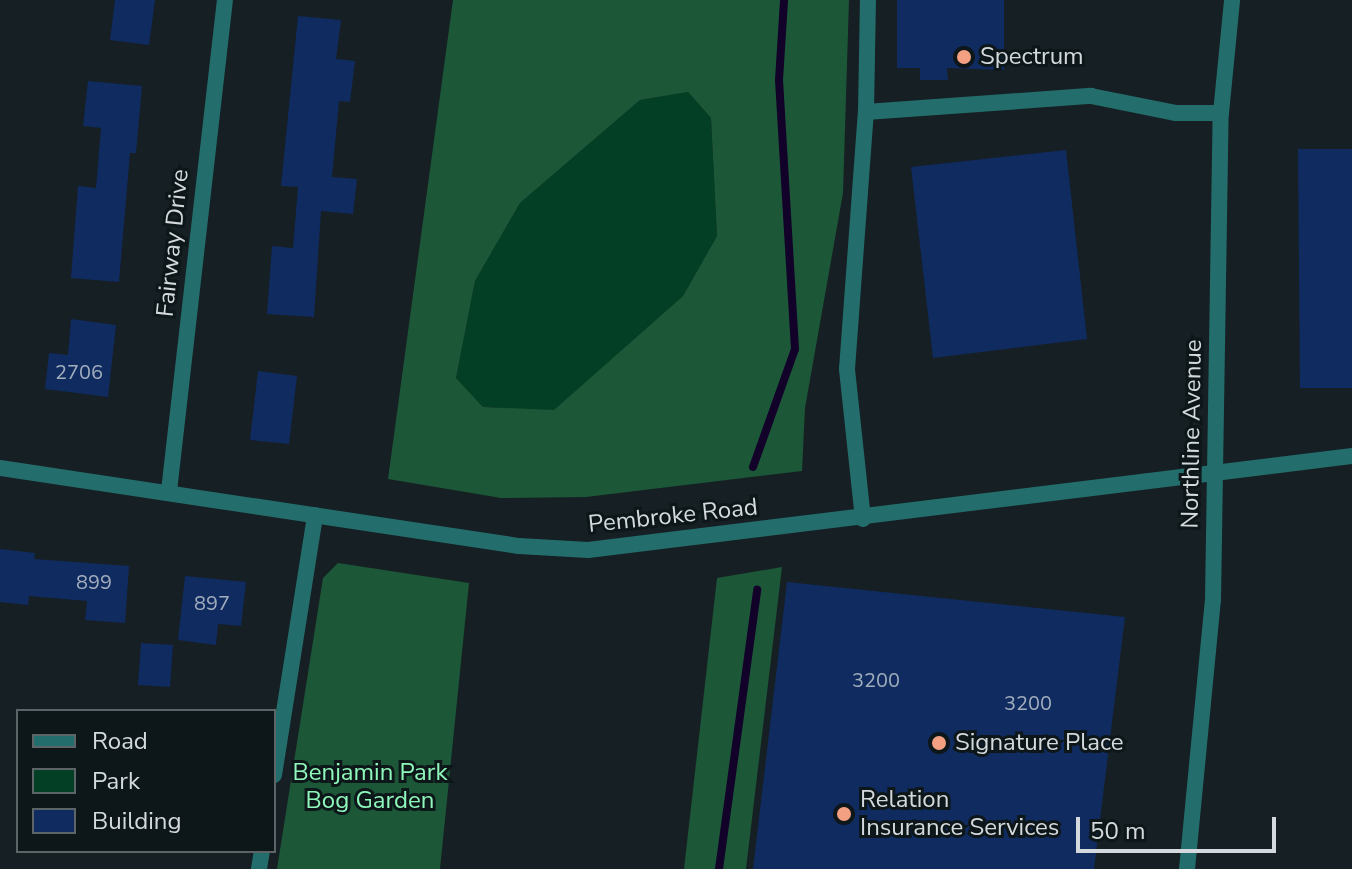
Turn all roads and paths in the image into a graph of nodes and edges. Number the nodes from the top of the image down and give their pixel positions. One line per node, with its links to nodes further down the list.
1 (225, 0): 9 (street, Fairway Drive)
2 (868, 0): 4 (street)
3 (1232, 0): 5 (street, Northline Avenue)
4 (866, 112): 5 (street); 11 (street)
5 (1221, 113): 8 (street, Northline Avenue)
6 (1352, 456): 8 (street, Pembroke Road)
7 (0, 468): 9 (street, Pembroke Road)
8 (1216, 473): 11 (street, Pembroke Road); 13 (street, Northline Avenue)
9 (169, 491): 10 (street, Pembroke Road)
10 (315, 515): 11 (street, Pembroke Road); 12 (street)
11 (863, 519)
12 (276, 762)
13 (1187, 869)

